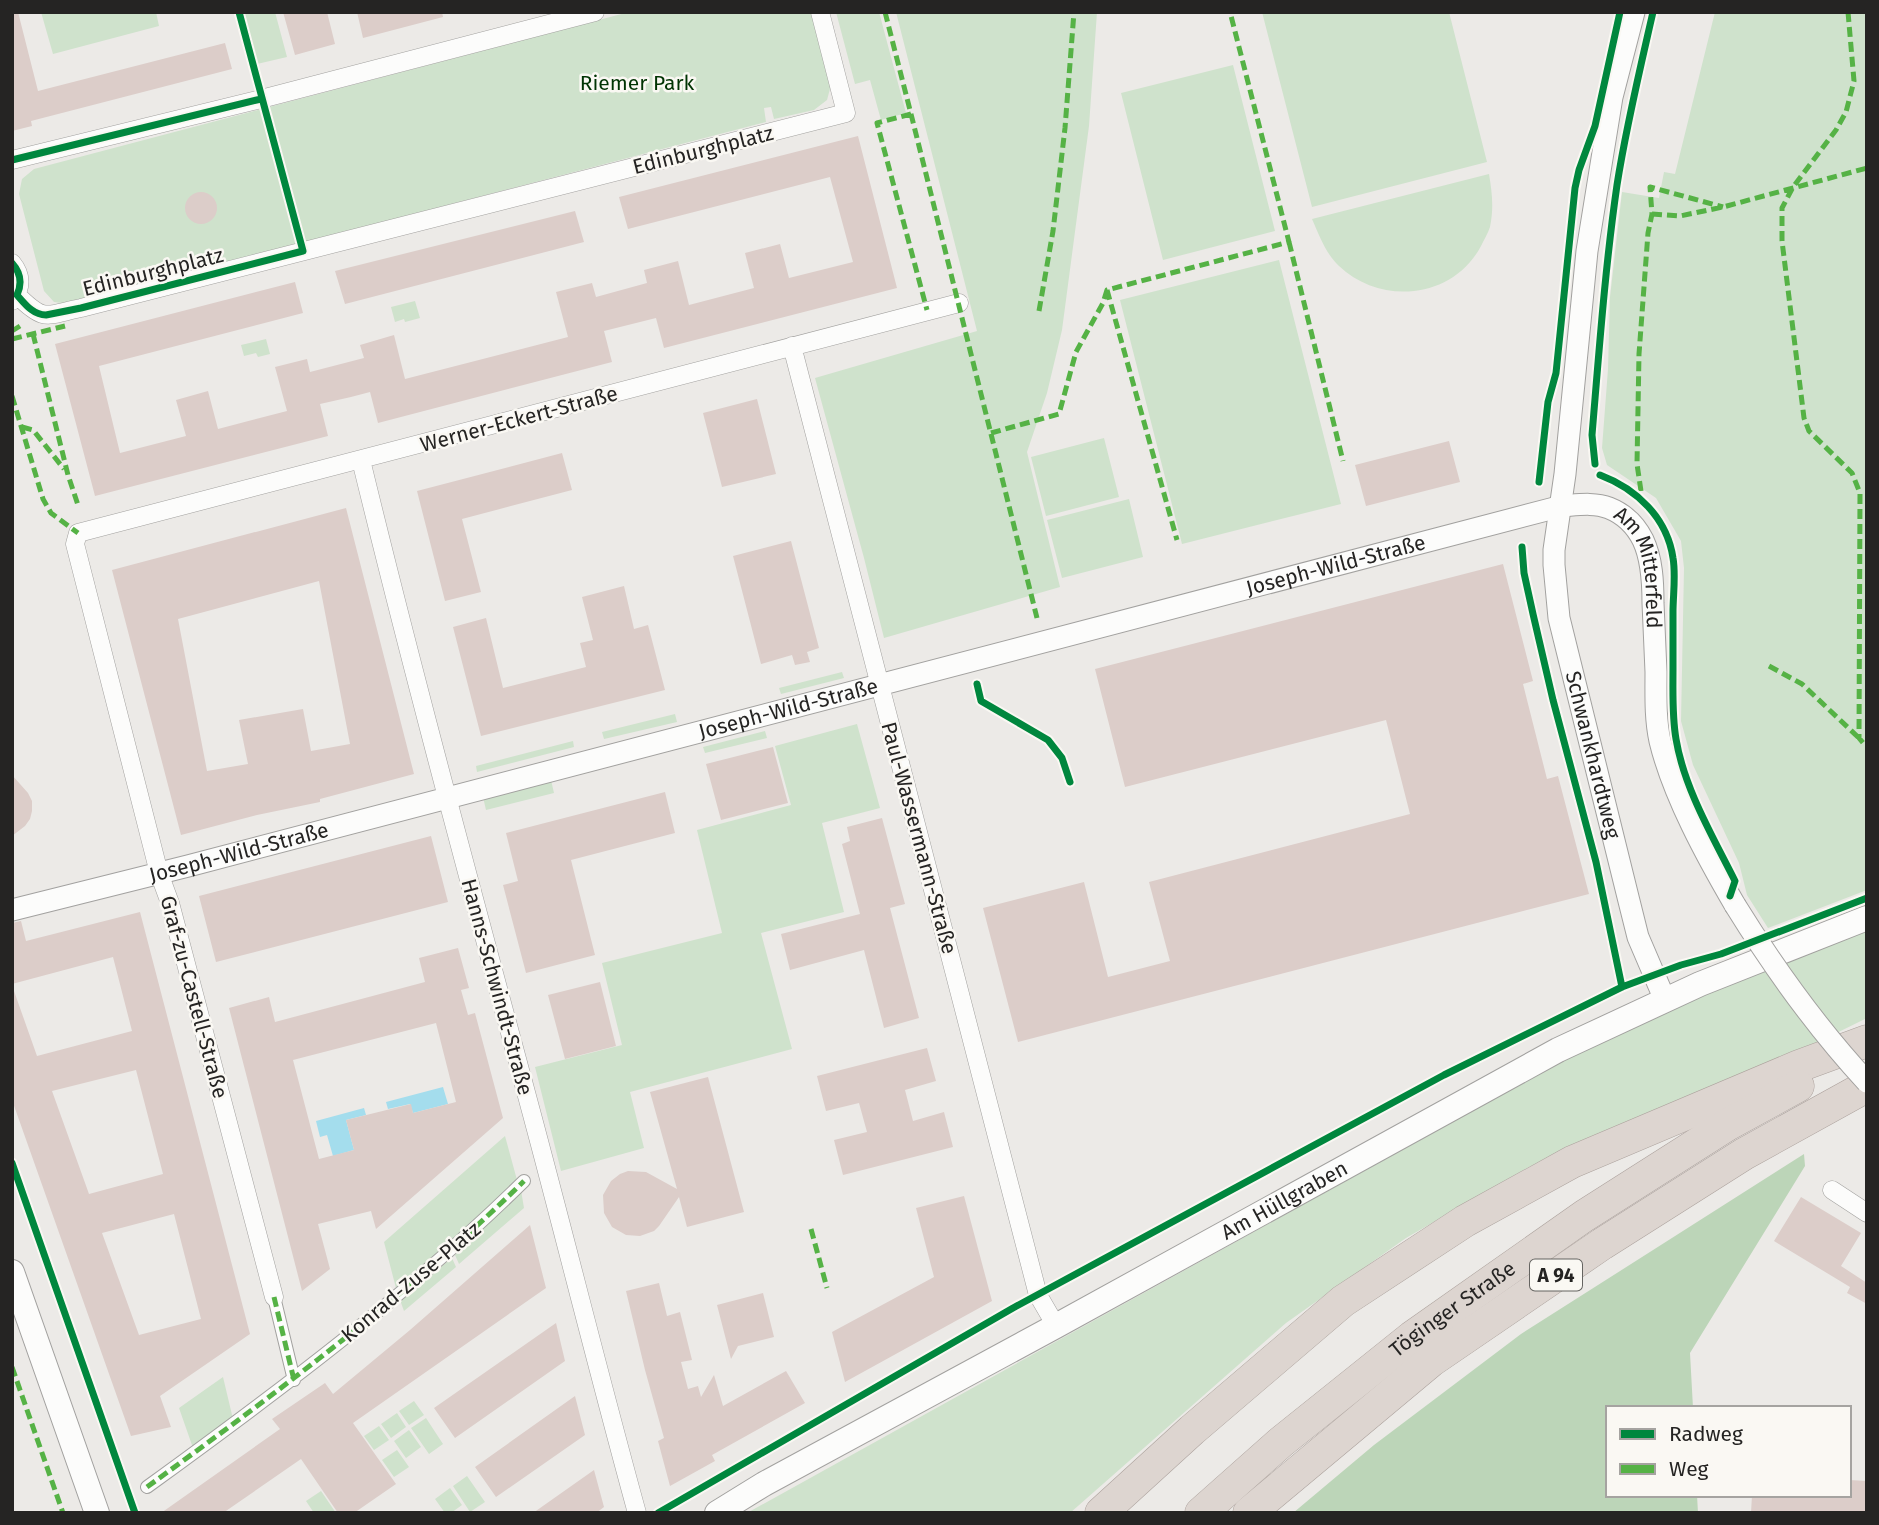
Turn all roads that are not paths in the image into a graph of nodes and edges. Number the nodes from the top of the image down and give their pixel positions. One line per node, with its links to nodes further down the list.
1 (595, 12): 4 (street)
2 (820, 12): 7 (street, Edinburghplatz)
3 (1634, 12): 11 (street)
4 (531, 20): 5 (street)
5 (12, 160)
6 (12, 263): 7 (street)
7 (14, 298)
8 (959, 303): 9 (street, Werner-Eckert-Straße)
9 (792, 346): 10 (street, Werner-Eckert-Straße); 13 (street, Paul-Wassermann-Straße)
10 (361, 460): 12 (street, Werner-Eckert-Straße); 14 (street, Hanns-Schwindt-Straße)
11 (1562, 506): 13 (street, Joseph-Wild-Straße); 18 (street, Schwankhardtweg); 21 (street, Am Mitterfeld, bridge)
12 (78, 533): 15 (street, Graf-zu-Castell-Straße)
13 (880, 685): 14 (street, Joseph-Wild-Straße); 27 (street, Paul-Wassermann-Straße)
14 (446, 798): 15 (street, Joseph-Wild-Straße); 32 (street, Hanns-Schwindt-Straße)
15 (159, 873): 16 (street, Joseph-Wild-Straße); 26 (street, Graf-zu-Castell-Straße)
16 (12, 909)
17 (1867, 918): 18 (main road, Am Hüllgraben)
18 (1665, 1000): 27 (main road, Am Hüllgraben)
19 (1867, 1041): 34 (highway)
20 (1867, 1048): 35 (highway, Töginger Straße / A 94)
21 (1867, 1084): 30 (highway, Töginger Straße / A 94)
22 (524, 1181): 28 (street, Konrad-Zuse-Platz)
23 (1832, 1190): 24 (street)
24 (1867, 1213)
25 (12, 1272): 31 (main road)
26 (274, 1297): 28 (street)
27 (1056, 1326): 33 (main road, Am Hüllgraben)
28 (294, 1380): 29 (street, Konrad-Zuse-Platz)
29 (147, 1487)
30 (1259, 1507)
31 (97, 1513)
32 (637, 1513)
33 (717, 1513)
34 (1101, 1513)
35 (1201, 1513)

